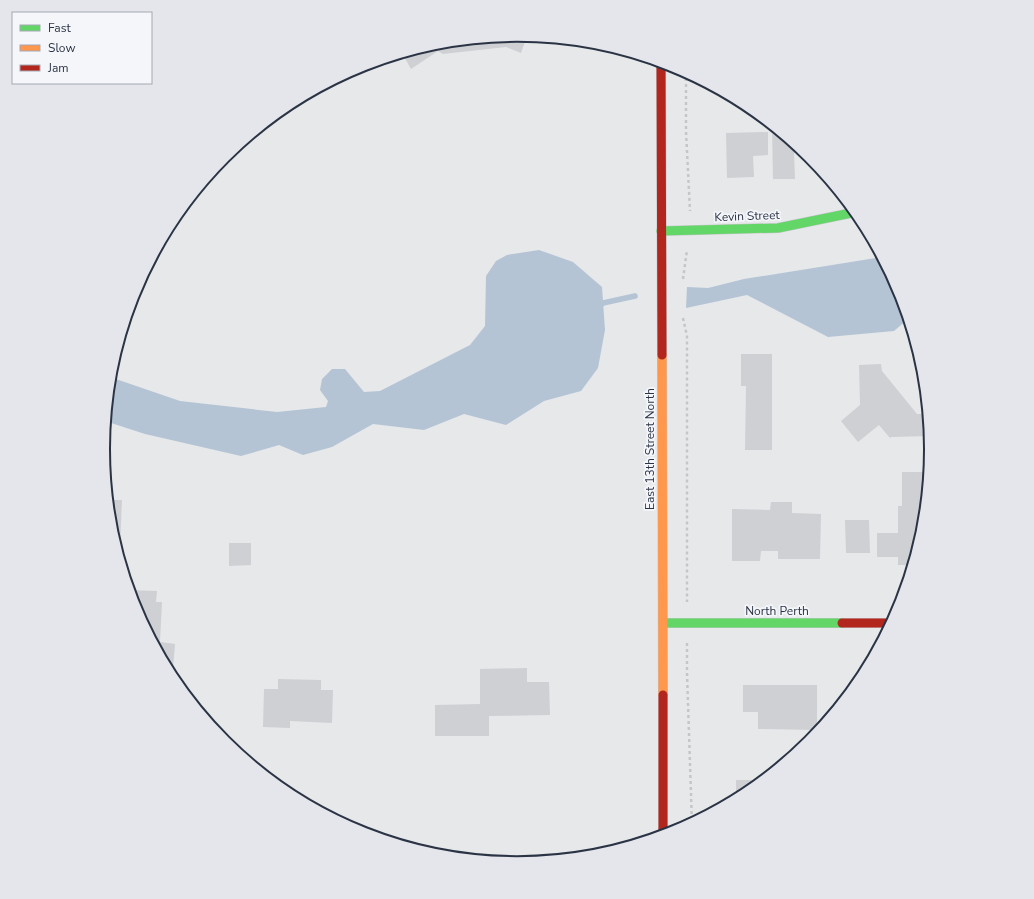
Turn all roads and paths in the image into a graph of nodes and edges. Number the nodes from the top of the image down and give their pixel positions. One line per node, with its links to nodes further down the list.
1 (661, 69): 5 (main road, East 13th Street North)
2 (686, 79): 4 (path)
3 (849, 213): 4 (main road, Kevin Street)
4 (689, 230): 5 (main road, Kevin Street); 6 (path)
5 (661, 231): 8 (main road, East 13th Street North)
6 (683, 281)
7 (683, 314): 9 (path)
8 (663, 623): 9 (main road, North Perth); 12 (main road, East 13th Street North)
9 (687, 623): 10 (main road, North Perth); 11 (path)
10 (885, 623)
11 (692, 817)
12 (663, 830)

